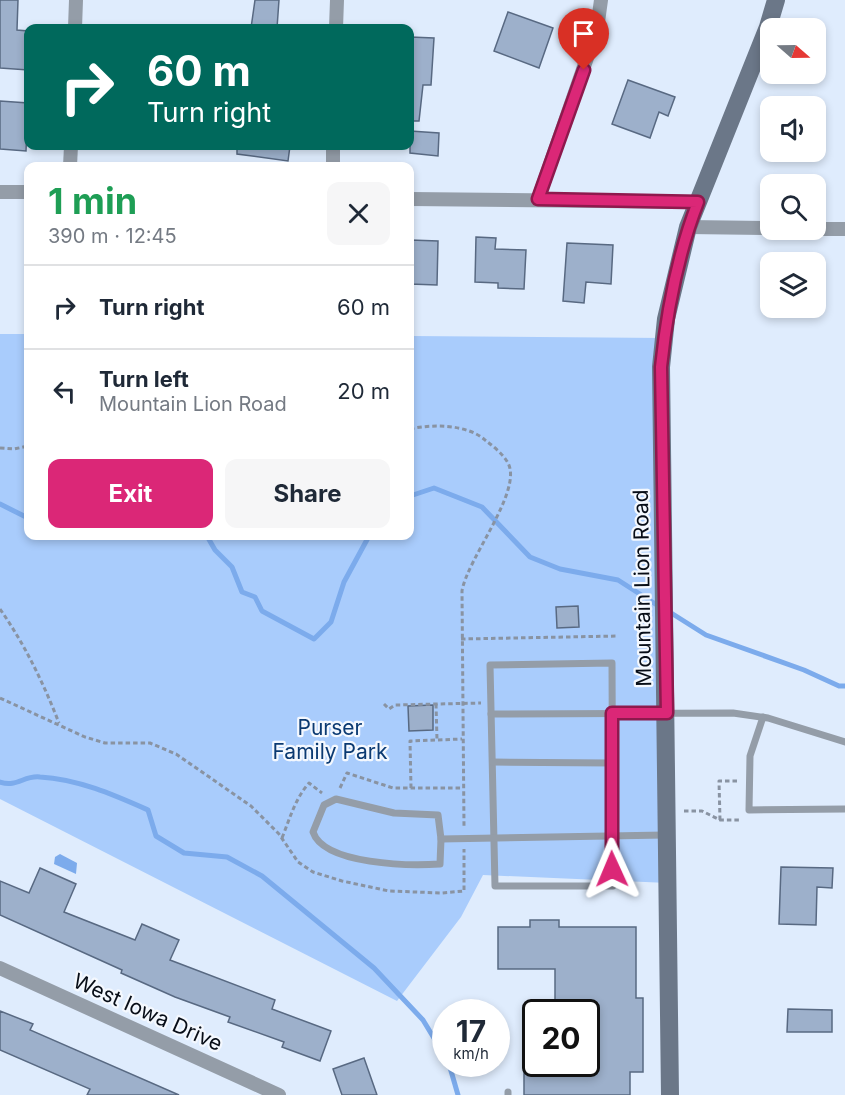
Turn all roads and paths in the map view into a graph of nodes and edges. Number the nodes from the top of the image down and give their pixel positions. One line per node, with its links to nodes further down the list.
1 (76, 0): 5 (street)
2 (337, 0): 6 (street)
3 (602, 0): 10 (street)
4 (776, 0): 11 (street, Mountain Lion Road)
5 (75, 24)
6 (336, 24)
7 (0, 192): 8 (street)
8 (24, 192)
9 (414, 199): 10 (street)
10 (538, 199): 11 (street)
11 (698, 202): 12 (street, Mountain Lion Road)
12 (688, 227): 13 (street); 28 (street, Mountain Lion Road)
13 (760, 228)
14 (826, 229): 15 (street)
15 (845, 229)
16 (414, 428): 21 (path)
17 (24, 447): 18 (path)
18 (0, 448)
19 (0, 609): 31 (path)
20 (618, 636): 21 (path)
21 (461, 639): 23 (path)
22 (0, 698): 31 (path)
23 (462, 703): 24 (path); 26 (path); 32 (path)
24 (491, 703): 27 (lane); 29 (lane)
25 (384, 704): 26 (path)
26 (436, 704): 33 (path)
27 (612, 713): 28 (lane); 29 (lane); 36 (lane)
28 (667, 713): 30 (lane); 41 (street, Mountain Lion Road)
29 (491, 714): 35 (lane)
30 (763, 717): 34 (lane); 37 (lane)
31 (59, 723): 45 (path)
32 (462, 739): 33 (path); 45 (path)
33 (437, 740): 38 (path)
34 (845, 742)
35 (492, 762): 36 (lane); 46 (lane)
36 (612, 762): 44 (lane)
37 (749, 781): 40 (lane); 42 (path)
38 (411, 788)
39 (845, 809): 40 (lane)
40 (749, 810): 42 (path)
41 (668, 811): 42 (path); 43 (street, Mountain Lion Road)
42 (720, 820)
43 (668, 835): 44 (lane); 50 (street, Mountain Lion Road)
44 (612, 836): 46 (lane); 46 (lane)
45 (464, 838): 46 (lane); 47 (lane)
46 (494, 838)
47 (441, 839): 47 (lane)
48 (0, 968): 49 (street, West Iowa Drive)
49 (279, 1095)
50 (670, 1095)

